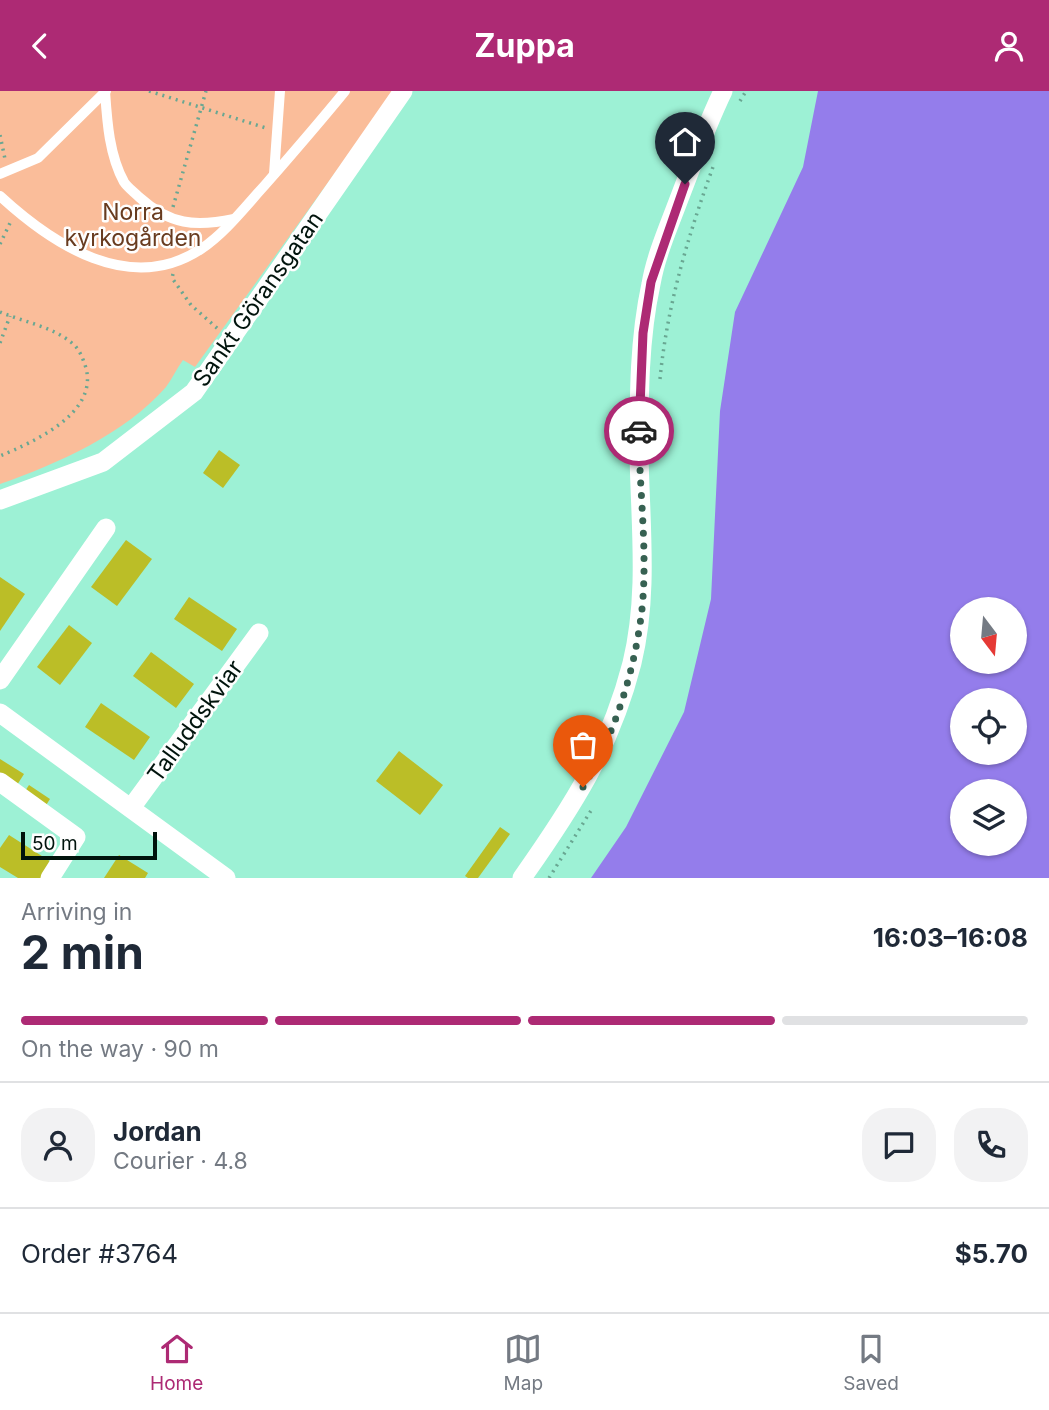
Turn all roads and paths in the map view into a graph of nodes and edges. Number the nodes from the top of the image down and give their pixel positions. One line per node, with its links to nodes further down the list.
1 (105, 91): 11 (lane); 15 (lane)
2 (149, 91): 8 (path)
3 (206, 91): 8 (path)
4 (280, 91): 9 (lane)
5 (345, 91): 12 (lane)
6 (403, 91): 21 (street, Sankt Göransgatan)
7 (723, 91): 33 (street)
8 (201, 107): 9 (path); 15 (path)
9 (278, 132): 12 (lane)
10 (0, 135): 11 (path)
11 (4, 173)
12 (273, 175): 16 (lane)
13 (0, 196): 14 (lane)
14 (16, 211): 17 (path); 18 (lane)
15 (169, 219): 16 (lane)
16 (235, 219): 18 (lane)
17 (0, 244)
18 (173, 261): 21 (path)
19 (0, 312): 20 (path)
20 (10, 316): 22 (path); 23 (path)
21 (230, 338): 24 (street, Sankt Göransgatan)
22 (0, 343)
23 (0, 456)
24 (0, 501)
25 (106, 528): 27 (street)
26 (259, 633): 30 (street, Talluddskviar)
27 (0, 680)
28 (0, 713): 30 (street)
29 (0, 782): 31 (street)
30 (131, 808): 32 (street)
31 (50, 878)
32 (226, 878)
33 (523, 878)

